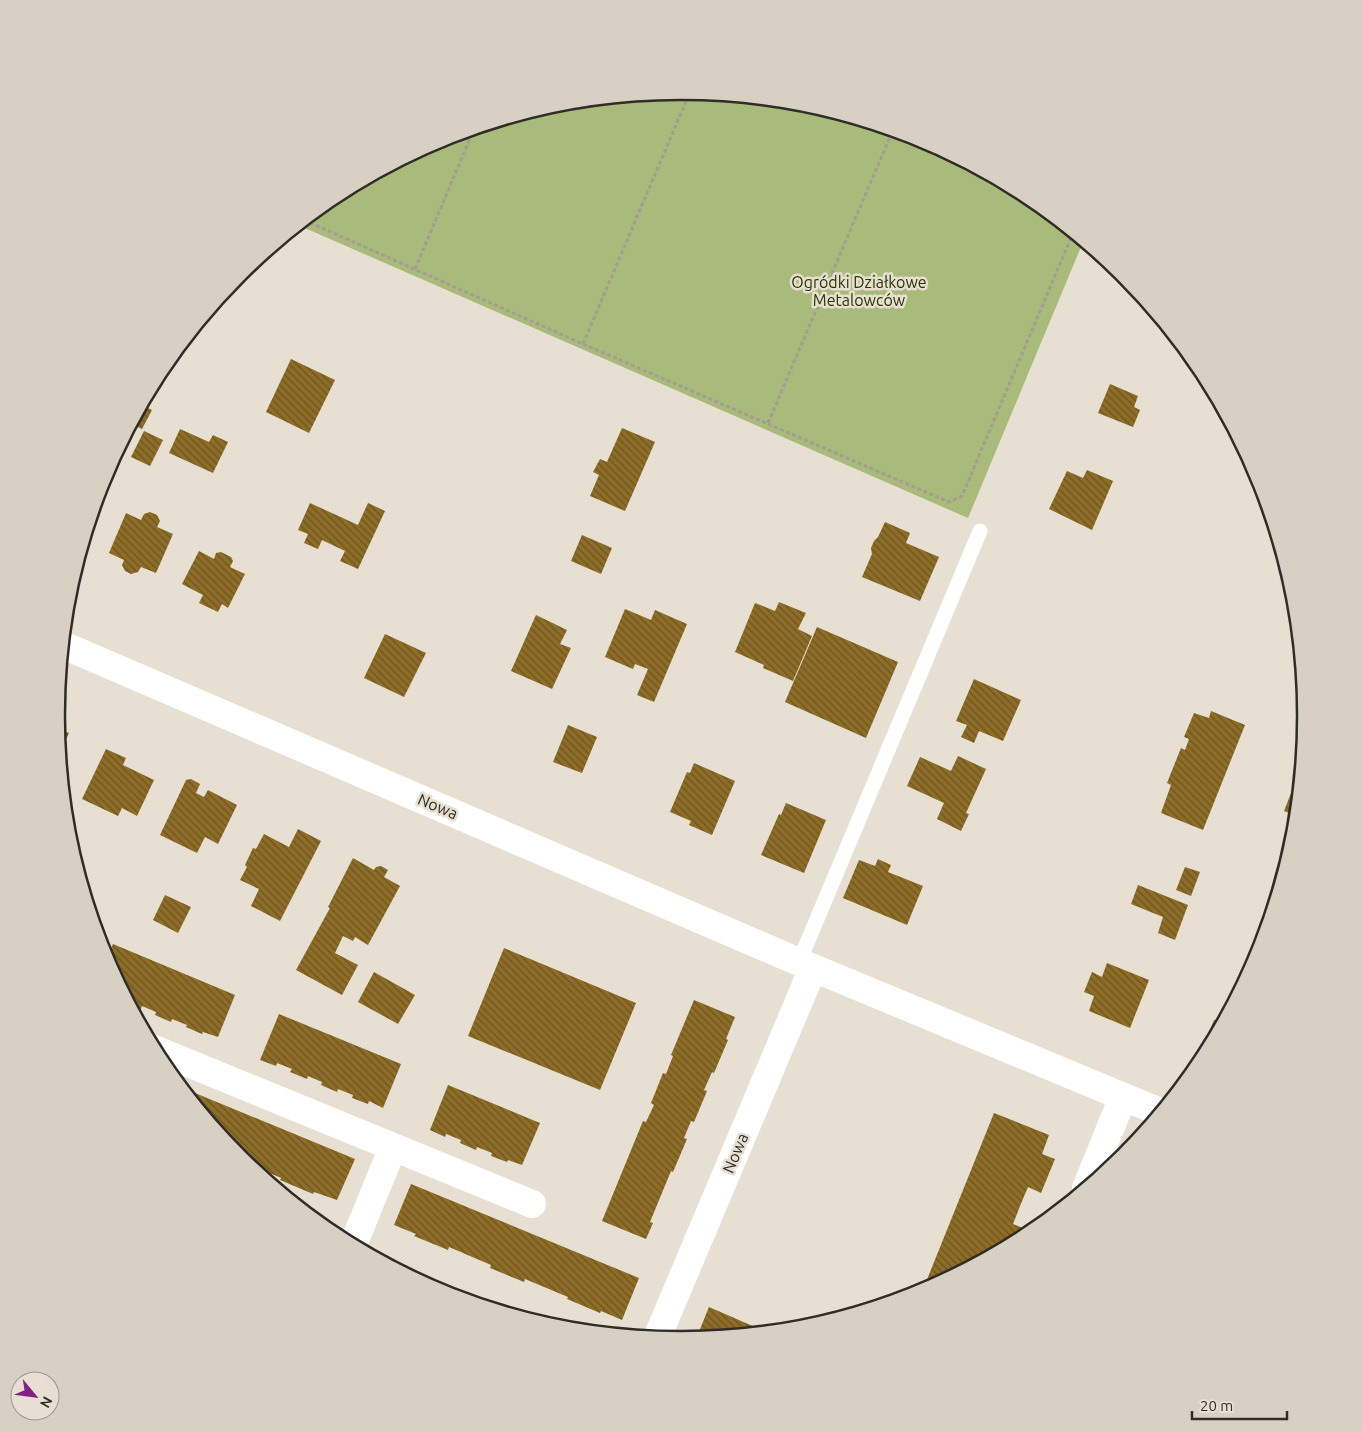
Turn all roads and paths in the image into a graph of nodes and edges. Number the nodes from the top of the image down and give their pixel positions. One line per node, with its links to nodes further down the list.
1 (687, 99): 7 (path)
2 (471, 136): 6 (path)
3 (891, 136): 8 (path)
4 (311, 223): 6 (path)
5 (1071, 239): 8 (path)
6 (415, 269): 7 (path)
7 (583, 344): 8 (path)
8 (768, 423)
9 (980, 531): 11 (lane)
10 (69, 647): 11 (street, Nowa)
11 (806, 965): 13 (street, Nowa); 19 (street, Nowa)
12 (167, 1054): 15 (street)
13 (1123, 1097): 14 (street, Nowa); 16 (street)
14 (1154, 1110)
15 (393, 1147): 17 (street); 18 (street)
16 (1091, 1175)
17 (532, 1204)
18 (356, 1238)
19 (660, 1330)

